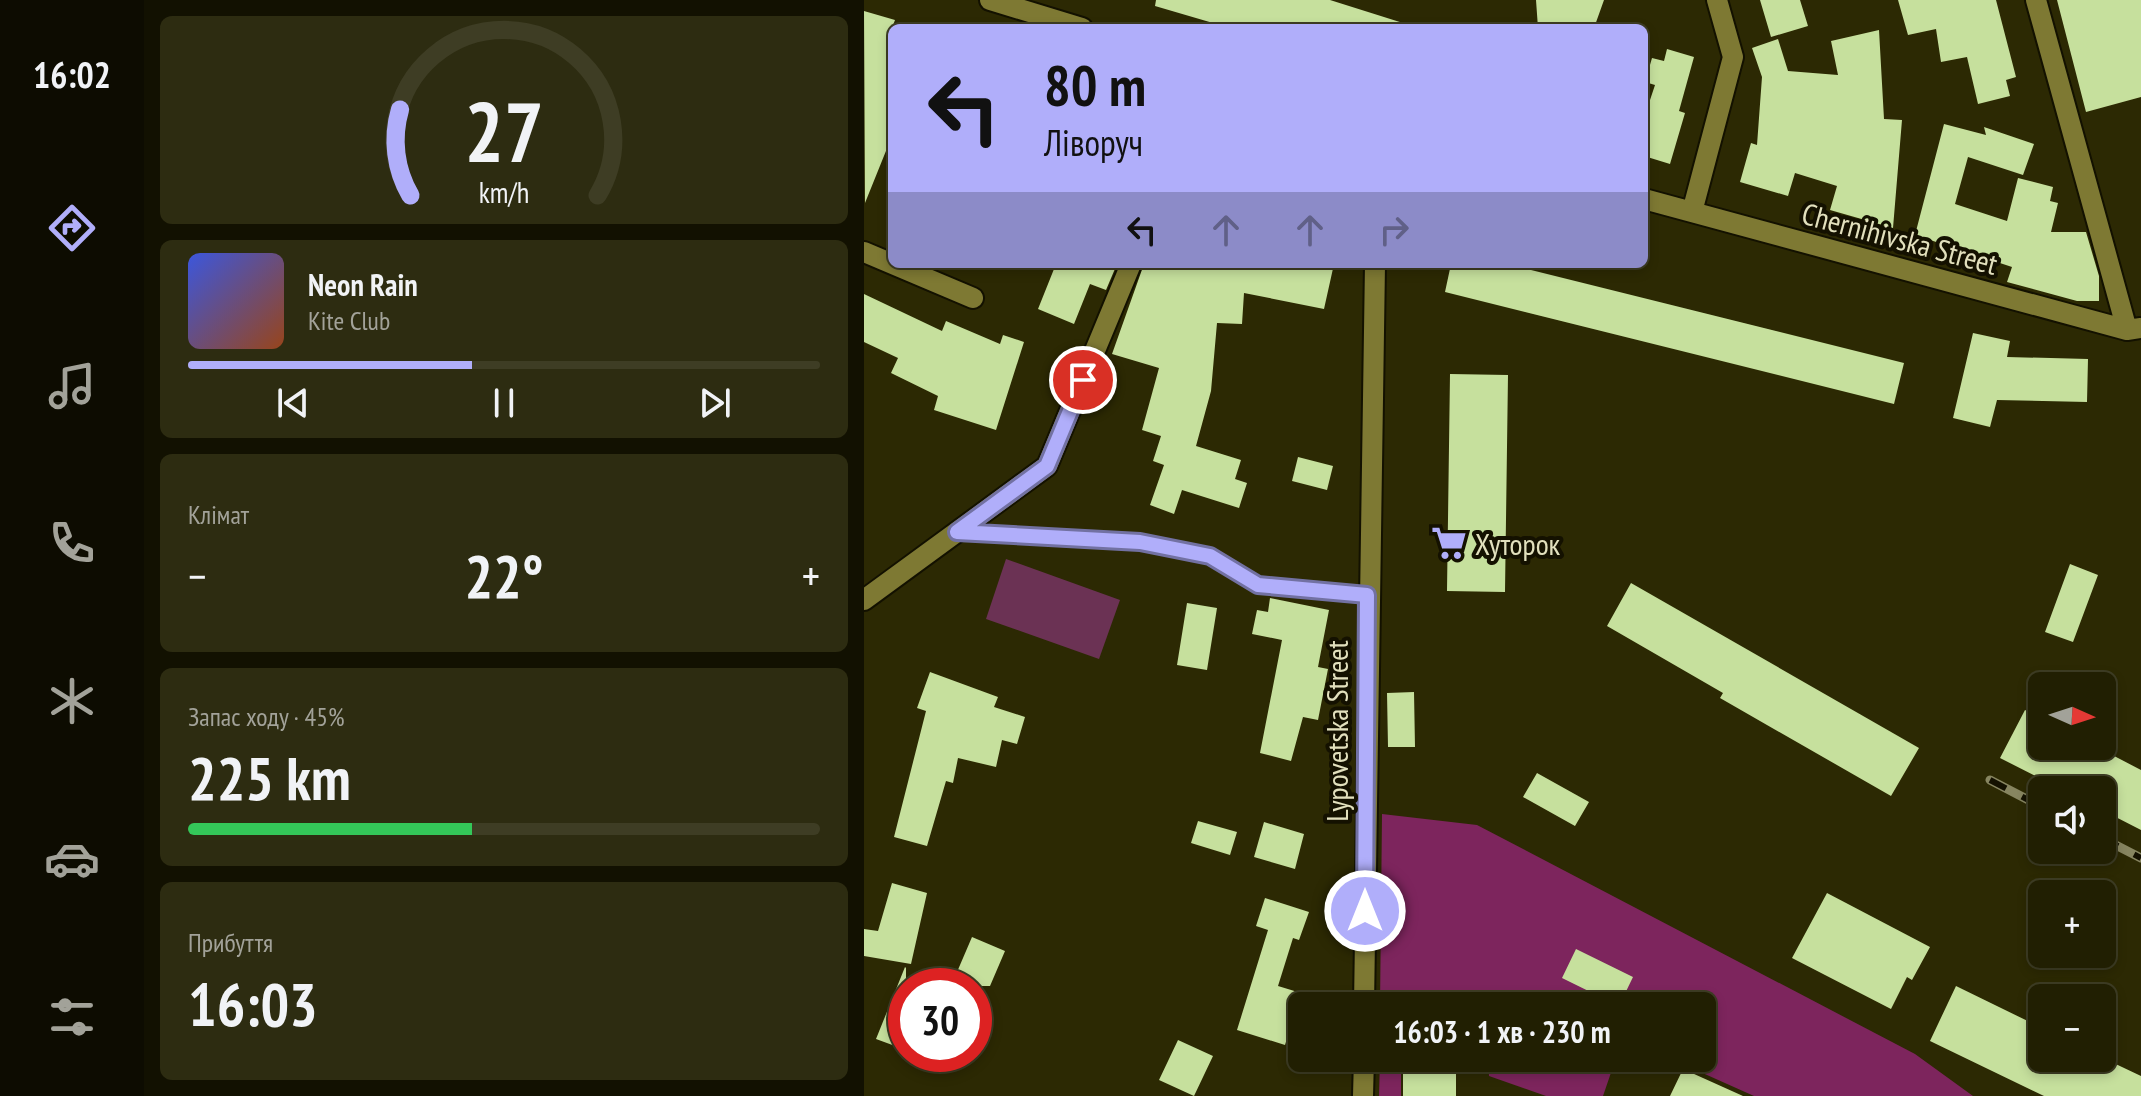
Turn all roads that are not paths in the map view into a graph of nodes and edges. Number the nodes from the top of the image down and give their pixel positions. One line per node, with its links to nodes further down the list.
1 (990, 0): 4 (street)
2 (1717, 0): 6 (street)
3 (2036, 0): 13 (street)
4 (1069, 24)
5 (1648, 200): 6 (street, Chernihivska Street)
6 (1692, 212): 13 (street, Chernihivska Street)
7 (864, 252): 8 (street)
8 (888, 262)
9 (902, 268): 12 (street)
10 (1129, 268): 14 (street)
11 (1375, 268): 15 (street, Lypovetska Street)
12 (973, 298)
13 (2134, 329)
14 (957, 532): 15 (lane); 16 (street)
15 (1367, 595): 17 (street, Lypovetska Street)
16 (864, 600)
17 (1364, 992)
18 (1364, 1072): 19 (street)
19 (1363, 1096)

